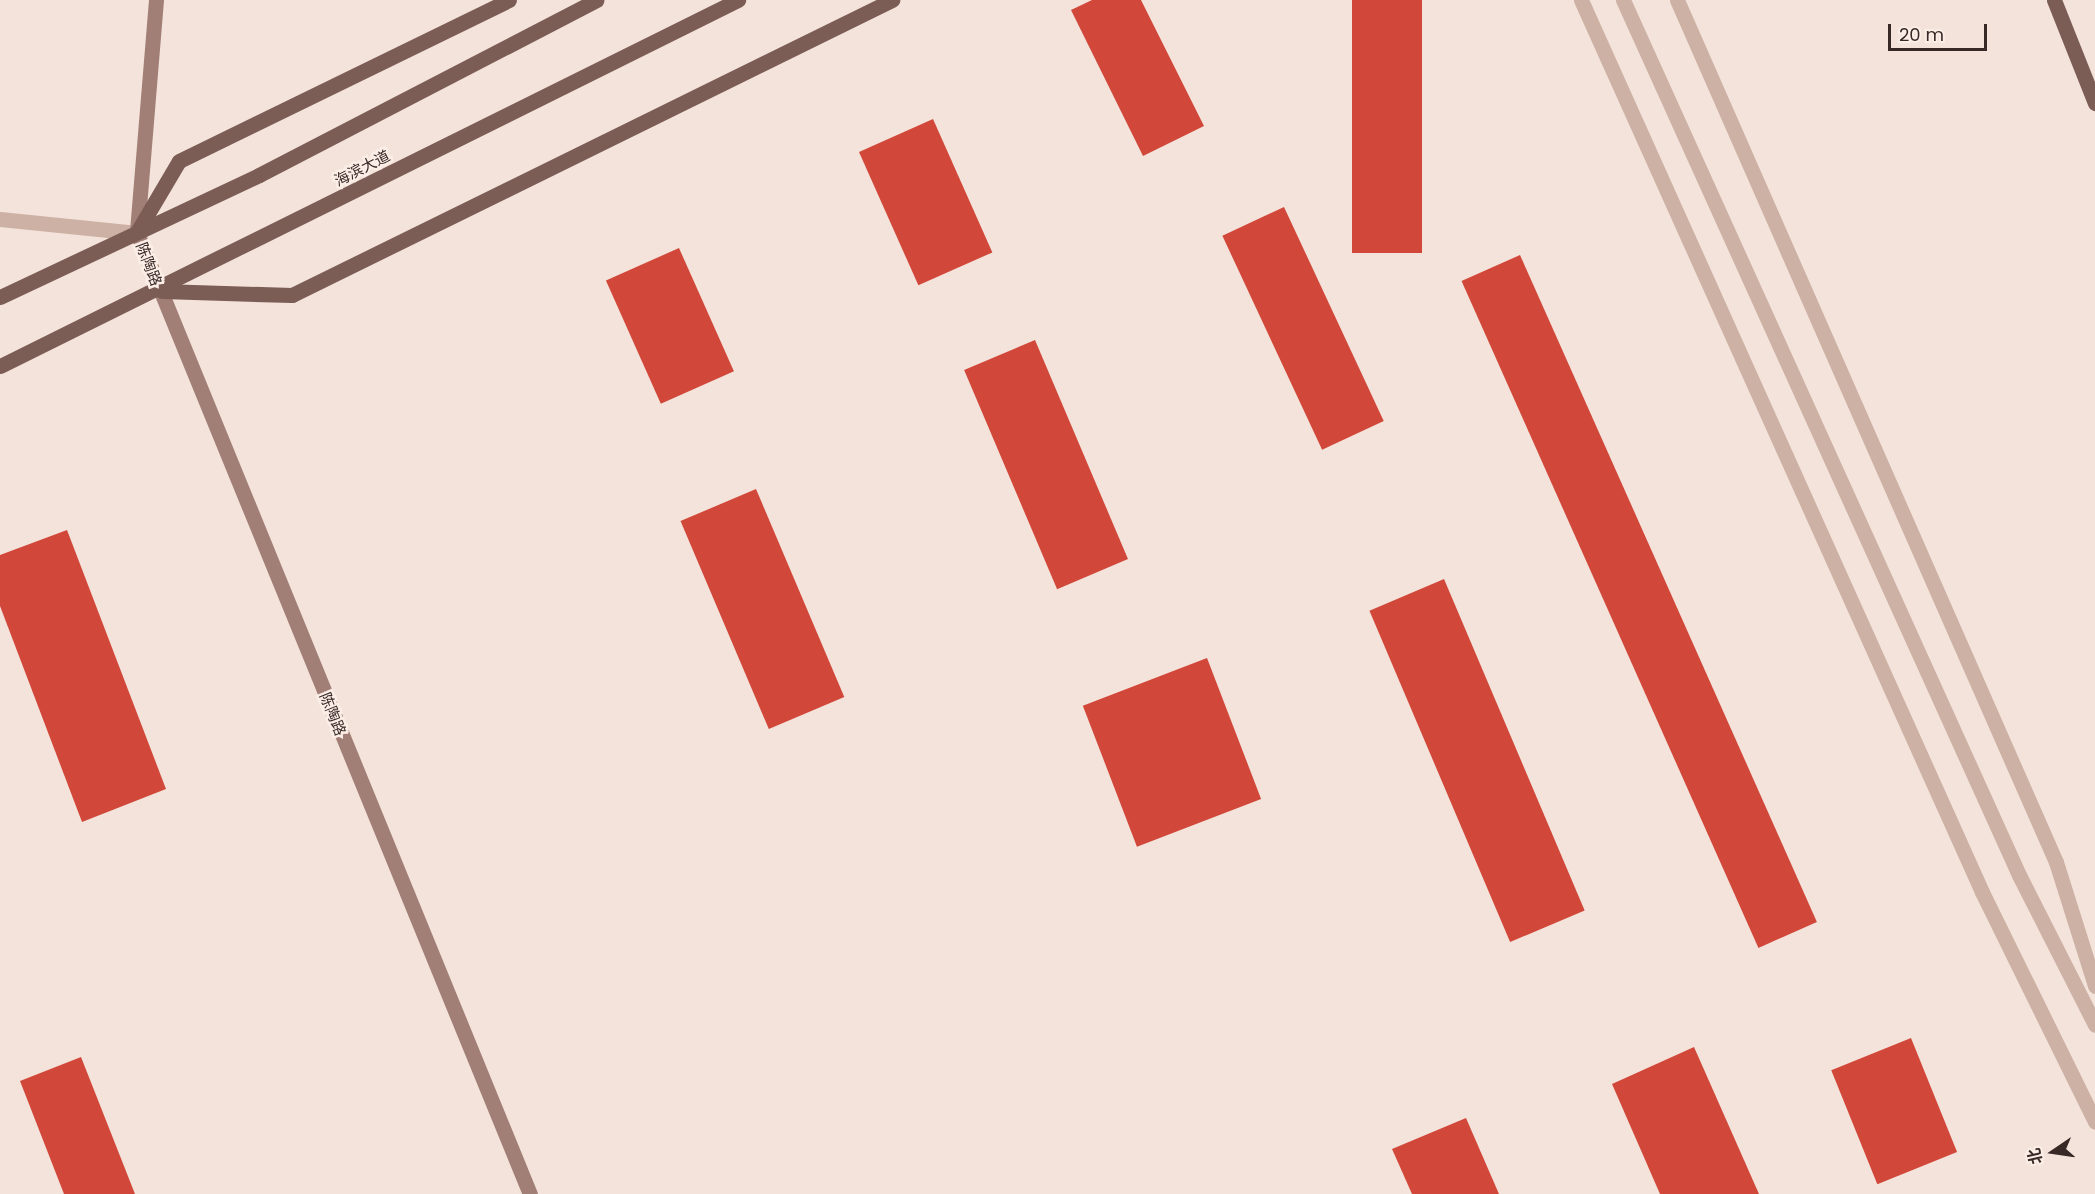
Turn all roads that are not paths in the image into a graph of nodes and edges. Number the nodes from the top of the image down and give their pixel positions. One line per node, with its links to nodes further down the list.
1 (156, 0): 12 (main road)
2 (509, 0): 12 (main road)
3 (596, 0): 12 (main road)
4 (738, 0): 13 (main road, 海滨大道)
5 (892, 0): 13 (main road)
6 (1581, 0): 18 (street)
7 (1623, 0): 17 (street)
8 (1677, 0): 16 (street)
9 (2054, 0): 10 (main road)
10 (2095, 104)
11 (0, 219): 12 (street)
12 (137, 232): 13 (main road, 陈陶路); 14 (main road)
13 (159, 290): 15 (main road, 海滨大道); 19 (main road, 陈陶路)
14 (0, 297)
15 (0, 366)
16 (2095, 986)
17 (2095, 1025)
18 (2095, 1122)
19 (530, 1194)

